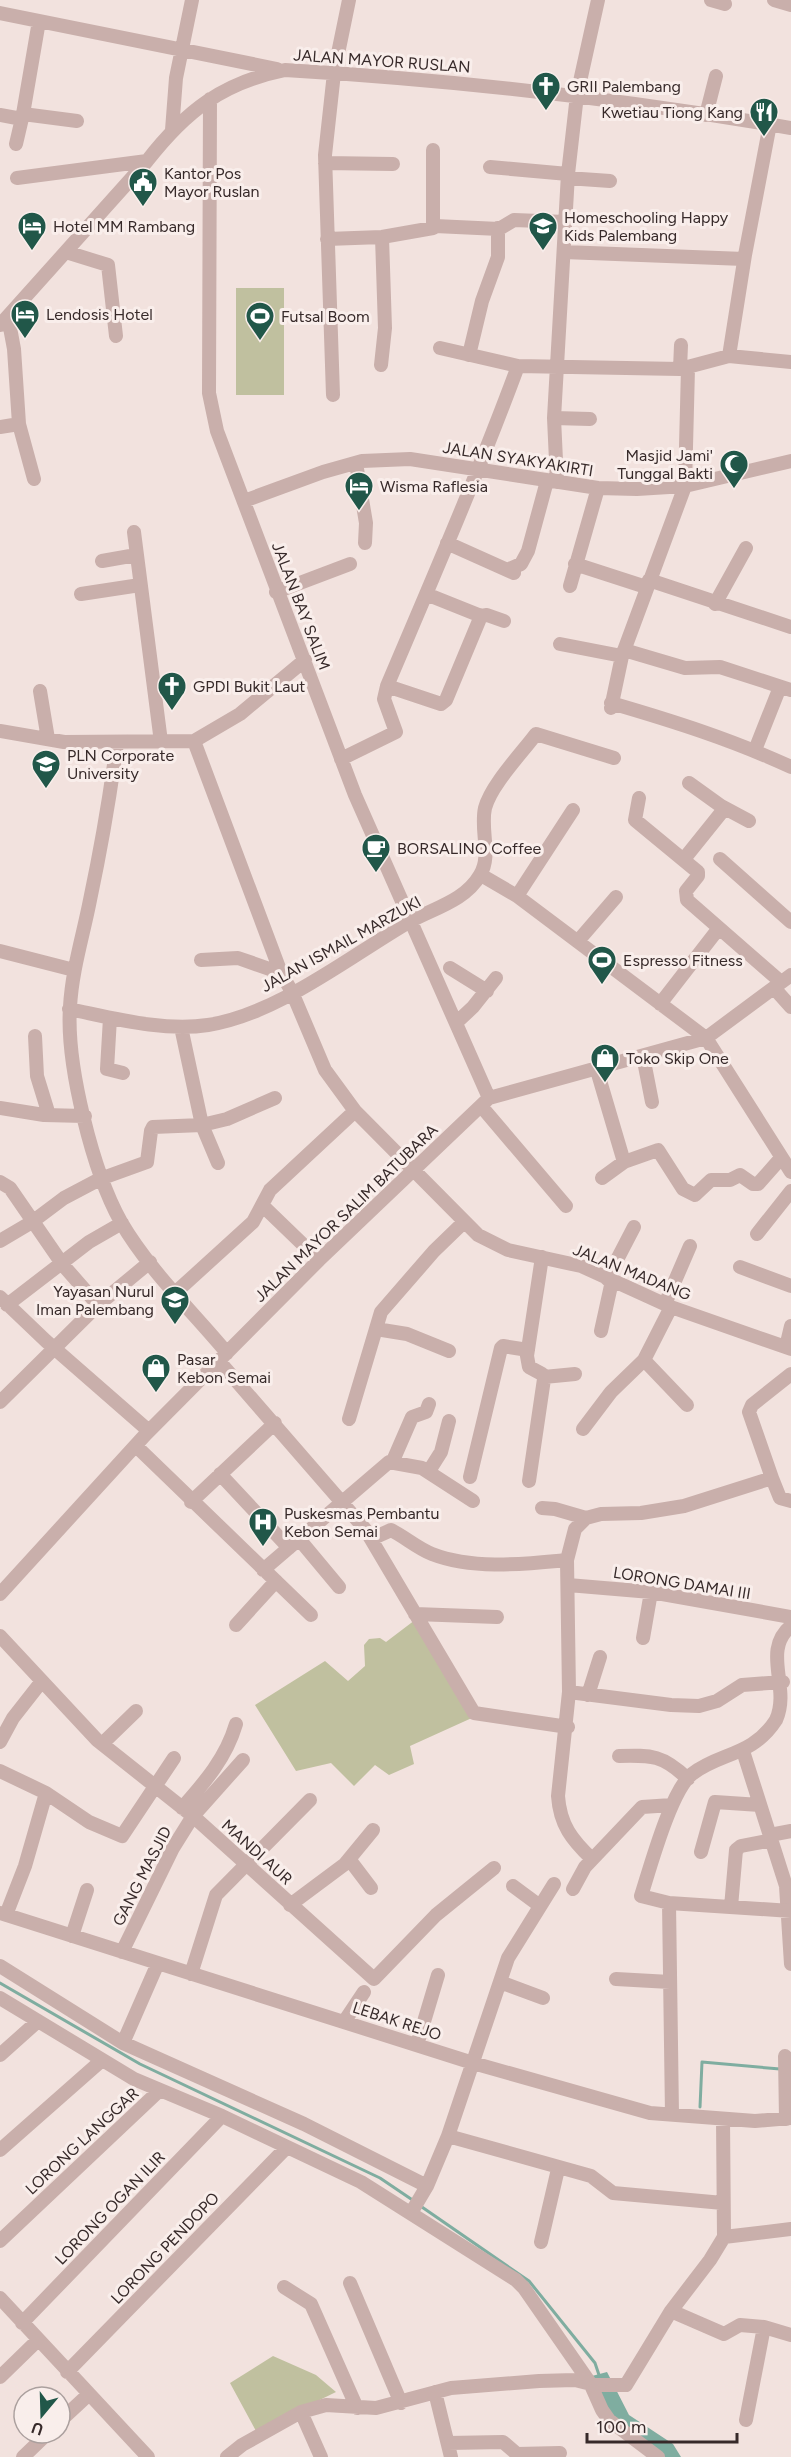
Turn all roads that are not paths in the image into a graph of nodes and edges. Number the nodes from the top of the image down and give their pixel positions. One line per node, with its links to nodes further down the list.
1 (192, 0): 10 (street)
2 (350, 0): 12 (street)
3 (598, 0): 14 (street)
4 (711, 0): 6 (street)
5 (774, 0): 7 (street)
6 (725, 4)
7 (791, 5)
8 (0, 13): 9 (street)
9 (39, 21): 10 (street); 18 (street)
10 (182, 49): 11 (street); 22 (street)
11 (285, 70): 12 (street, JALAN MAYOR RUSLAN); 15 (street, JALAN MAYOR RUSLAN)
12 (334, 73): 14 (street, JALAN MAYOR RUSLAN); 26 (street)
13 (716, 76): 16 (street)
14 (577, 95): 16 (street, JALAN MAYOR RUSLAN); 29 (street)
15 (210, 99): 22 (street, JALAN MAYOR RUSLAN); 63 (street, JALAN BAY SALIM)
16 (706, 114): 20 (street, JALAN MAYOR RUSLAN)
17 (0, 115): 18 (street)
18 (22, 116): 19 (street); 23 (street)
19 (77, 121)
20 (770, 124): 21 (street, JALAN MAYOR RUSLAN); 39 (street)
21 (791, 128)
22 (172, 130): 25 (street, JALAN MAYOR RUSLAN)
23 (16, 144)
24 (434, 150): 33 (street)
25 (147, 161): 30 (street); 37 (street, JALAN MAYOR RUSLAN)
26 (325, 163): 27 (street); 36 (street)
27 (393, 164)
28 (490, 167): 29 (street)
29 (567, 176): 31 (street); 32 (street)
30 (17, 178)
31 (610, 181)
32 (565, 222): 34 (street); 38 (street)
33 (435, 225): 34 (street); 35 (street)
34 (498, 228): 44 (street)
35 (382, 237): 36 (street); 47 (street)
36 (327, 238): 51 (street)
37 (66, 252): 40 (street, JALAN MAYOR RUSLAN); 41 (street)
38 (564, 252): 39 (street); 49 (street)
39 (744, 260): 45 (street)
40 (4, 321): 54 (street)
41 (116, 336)
42 (681, 345): 50 (street)
43 (440, 348): 44 (street)
44 (469, 355): 48 (street)
45 (729, 356): 46 (street); 50 (street)
46 (791, 362)
47 (381, 365)
48 (518, 366): 49 (street); 58 (street)
49 (557, 367): 50 (street); 52 (street)
50 (684, 369): 61 (street)
51 (333, 395)
52 (554, 418): 53 (street); 60 (street)
53 (590, 419)
54 (19, 424): 55 (street); 59 (street)
55 (0, 427)
56 (791, 460): 61 (street, JALAN SYAKYAKIRTI)
57 (356, 463): 58 (street, JALAN SYAKYAKIRTI); 63 (street, JALAN SYAKYAKIRTI); 65 (street)
58 (479, 470): 60 (street, JALAN SYAKYAKIRTI); 66 (street)
59 (34, 479)
60 (552, 482): 62 (street, JALAN SYAKYAKIRTI); 66 (street)
61 (685, 486): 62 (street, JALAN SYAKYAKIRTI); 72 (street)
62 (598, 488): 71 (street)
63 (244, 501): 75 (street, JALAN BAY SALIM)
64 (134, 532): 68 (street)
65 (365, 543)
66 (447, 543): 77 (street)
67 (746, 548): 78 (street)
68 (136, 555): 69 (street); 73 (street)
69 (102, 561)
70 (350, 564): 75 (street)
71 (575, 564): 72 (street); 74 (street)
72 (647, 584): 78 (street); 83 (street)
73 (140, 585): 76 (street); 91 (street)
74 (570, 586)
75 (276, 592): 84 (street, JALAN BAY SALIM)
76 (81, 594)
77 (426, 594): 79 (street); 85 (street)
78 (715, 604): 81 (street)
79 (481, 616): 80 (street); 85 (street)
80 (504, 621)
81 (791, 627)
82 (560, 644): 83 (street)
83 (623, 653): 86 (street); 93 (street)
84 (305, 660): 90 (street); 95 (street, JALAN BAY SALIM)
85 (387, 686): 95 (street)
86 (786, 688): 93 (street)
87 (40, 691): 89 (street)
88 (0, 731): 89 (street)
89 (48, 739): 92 (street)
90 (194, 741): 91 (street); 115 (street, JALAN MADANG)
91 (161, 742): 92 (street)
92 (117, 743): 114 (street)
93 (755, 750): 96 (street)
94 (614, 758): 104 (street)
95 (341, 759): 107 (street, JALAN BAY SALIM)
96 (791, 767)
97 (689, 783): 99 (street)
98 (639, 798): 102 (street)
99 (725, 808): 101 (street); 102 (street)
100 (573, 810): 105 (street)
101 (749, 821)
102 (684, 859): 109 (street)
103 (720, 859): 108 (street)
104 (481, 875): 105 (street); 107 (street, JALAN ISMAIL MARZUKI)
105 (517, 896): 110 (street)
106 (616, 897): 110 (street)
107 (411, 921): 119 (street, JALAN ISMAIL MARZUKI); 124 (street, JALAN BAY SALIM)
108 (791, 922)
109 (719, 928): 117 (street); 120 (street)
110 (578, 941): 120 (street)
111 (0, 951): 114 (street)
112 (201, 960): 115 (street)
113 (450, 968): 118 (street)
114 (74, 969): 122 (street)
115 (281, 973): 119 (street, JALAN MADANG)
116 (496, 978): 118 (street)
117 (782, 981): 121 (street); 127 (street, JALAN MAYOR SALIM BATUBARA)
118 (487, 991): 124 (street)
119 (292, 992): 125 (street, JALAN ISMAIL MARZUKI); 135 (street, JALAN MADANG)
120 (660, 1004): 127 (street)
121 (791, 1007)
122 (69, 1009): 123 (street, JALAN ISMAIL MARZUKI); 137 (street)
123 (110, 1018): 125 (street, JALAN ISMAIL MARZUKI); 130 (street)
124 (457, 1022): 132 (street, JALAN BAY SALIM)
125 (181, 1027): 138 (street)
126 (35, 1036): 136 (street)
127 (706, 1038): 128 (street, JALAN MAYOR SALIM BATUBARA); 139 (street)
128 (643, 1056): 129 (street, JALAN MAYOR SALIM BATUBARA); 133 (street)
129 (596, 1068): 132 (street, JALAN MAYOR SALIM BATUBARA); 140 (street)
130 (123, 1073)
131 (275, 1098): 138 (street)
132 (485, 1102): 142 (street, JALAN MAYOR SALIM BATUBARA); 149 (street, JALAN BAY SALIM)
133 (652, 1102)
134 (0, 1107): 136 (street)
135 (355, 1111): 142 (street, JALAN MADANG); 148 (street)
136 (49, 1115): 137 (street)
137 (85, 1116): 145 (street)
138 (202, 1125): 141 (street); 145 (street)
139 (781, 1158): 140 (street); 143 (street)
140 (624, 1162): 144 (street)
141 (218, 1163)
142 (414, 1170): 151 (street, JALAN MADANG); 158 (street, JALAN MAYOR SALIM BATUBARA)
143 (791, 1172)
144 (602, 1178)
145 (100, 1179): 150 (street); 152 (street)
146 (0, 1182): 150 (street)
147 (791, 1191): 154 (street)
148 (262, 1205): 158 (street); 164 (street)
149 (566, 1206)
150 (32, 1222): 155 (street); 160 (street)
151 (464, 1222): 157 (street, JALAN MADANG); 169 (street)
152 (122, 1223): 159 (street); 160 (street)
153 (634, 1227): 162 (street)
154 (757, 1234)
155 (0, 1241)
156 (690, 1246): 167 (street)
157 (542, 1257): 162 (street, JALAN MADANG); 173 (street)
158 (319, 1260): 175 (street, JALAN MAYOR SALIM BATUBARA)
159 (150, 1262): 164 (street); 166 (street)
160 (62, 1264): 165 (street); 166 (street)
161 (740, 1267): 163 (street)
162 (609, 1280): 167 (street, JALAN MADANG); 170 (street)
163 (791, 1286)
164 (176, 1292): 175 (street)
165 (3, 1301): 171 (street)
166 (98, 1305): 171 (street)
167 (668, 1305): 172 (street, JALAN MADANG); 176 (street)
168 (791, 1326): 172 (street)
169 (376, 1329): 174 (street); 184 (street)
170 (601, 1331)
171 (54, 1348): 180 (street); 188 (street)
172 (788, 1348)
173 (528, 1350): 179 (street); 193 (street)
174 (449, 1351)
175 (223, 1357): 186 (street); 188 (street, JALAN MAYOR SALIM BATUBARA)
176 (644, 1360): 183 (street); 187 (street)
177 (575, 1374): 179 (street)
178 (791, 1374): 194 (street)
179 (544, 1377): 195 (street)
180 (5, 1389): 181 (street)
181 (0, 1402)
182 (429, 1404): 190 (street)
183 (687, 1405)
184 (349, 1419)
185 (449, 1421): 191 (street)
186 (274, 1423): 192 (street); 196 (street)
187 (583, 1429)
188 (149, 1431): 189 (street, JALAN MAYOR SALIM BATUBARA)
189 (135, 1446): 199 (street); 210 (street, JALAN MAYOR SALIM BATUBARA)
190 (392, 1462): 191 (street); 196 (street)
191 (429, 1471): 197 (street)
192 (220, 1474): 199 (street); 203 (street)
193 (470, 1478)
194 (772, 1478): 198 (street); 201 (street)
195 (529, 1480)
196 (341, 1501): 202 (street); 203 (street)
197 (473, 1501)
198 (791, 1501)
199 (191, 1502): 205 (street)
200 (542, 1508): 201 (street)
201 (586, 1518): 204 (street)
202 (371, 1539): 204 (street); 211 (street)
203 (294, 1543): 205 (street); 208 (street)
204 (567, 1560): 207 (street)
205 (263, 1570): 206 (street)
206 (276, 1581): 212 (street); 215 (street)
207 (568, 1585): 209 (street, LORONG DAMAI III); 222 (street)
208 (339, 1587)
209 (651, 1592): 214 (street, LORONG DAMAI III); 218 (street)
210 (0, 1594)
211 (415, 1614): 213 (street); 226 (street)
212 (310, 1615)
213 (496, 1617)
214 (791, 1617)
215 (236, 1625)
216 (791, 1626): 221 (street)
217 (0, 1636): 220 (street, MANDI AUR)
218 (643, 1638)
219 (600, 1657): 223 (street)
220 (42, 1681): 227 (street); 228 (street, MANDI AUR)
221 (786, 1688): 223 (street); 229 (street)
222 (570, 1692): 223 (street); 226 (street)
223 (588, 1695)
224 (136, 1711): 228 (street)
225 (236, 1724): 240 (street)
226 (568, 1727): 246 (street)
227 (0, 1742)
228 (102, 1744): 235 (street, MANDI AUR)
229 (743, 1751): 234 (street); 239 (street)
230 (619, 1756): 234 (street)
231 (174, 1758): 235 (street)
232 (243, 1760): 240 (street)
233 (0, 1771): 236 (street)
234 (688, 1779): 238 (street)
235 (154, 1786): 236 (street); 240 (street, MANDI AUR)
236 (46, 1792): 259 (street)
237 (310, 1800): 247 (street)
238 (672, 1805): 246 (street); 254 (street)
239 (760, 1806): 243 (street); 244 (street)
240 (188, 1812): 247 (street, MANDI AUR); 261 (street, GANG MASJID)
241 (373, 1830): 245 (street)
242 (791, 1831): 243 (street)
243 (771, 1838): 257 (street); 258 (street)
244 (701, 1852)
245 (349, 1859): 251 (street); 255 (street)
246 (592, 1859): 252 (street)
247 (246, 1865): 255 (street, MANDI AUR); 265 (street)
248 (494, 1868): 255 (street, MANDI AUR)
249 (554, 1884): 256 (street)
250 (513, 1886): 256 (street)
251 (371, 1888)
252 (573, 1889)
253 (87, 1890): 260 (street)
254 (669, 1903): 257 (street); 269 (street)
255 (290, 1905)
256 (540, 1906): 268 (street)
257 (731, 1907): 258 (street)
258 (790, 1911): 263 (street)
259 (3, 1914): 260 (street, LEBAK REJO)
260 (72, 1936): 261 (street, LEBAK REJO)
261 (122, 1952): 262 (street, LEBAK REJO)
262 (158, 1963): 265 (street, LEBAK REJO); 275 (street)
263 (791, 1964)
264 (0, 1966): 275 (street)
265 (191, 1974): 274 (street, LEBAK REJO)
266 (438, 1975): 276 (street)
267 (616, 1979): 269 (street)
268 (500, 1982): 272 (street); 279 (street)
269 (670, 1982): 282 (street)
270 (364, 1992): 274 (street)
271 (0, 1998): 273 (street)
272 (543, 1998)
273 (38, 2020): 277 (street); 278 (street)
274 (344, 2022): 276 (street, LEBAK REJO)
275 (123, 2043): 290 (street)
276 (417, 2045): 279 (street, LEBAK REJO)
277 (0, 2055)
278 (101, 2061): 281 (street); 288 (street)
279 (473, 2063): 282 (street, LEBAK REJO); 286 (street)
280 (785, 2065): 285 (street)
281 (160, 2090): 283 (street); 295 (street, LORONG LANGGAR)
282 (672, 2115): 284 (street, LEBAK REJO)
283 (222, 2116): 287 (street); 301 (street, LORONG OGAN ILIR)
284 (723, 2119): 285 (street, LEBAK REJO); 291 (street)
285 (788, 2119)
286 (448, 2136): 289 (street); 290 (street)
287 (286, 2148): 292 (street); 305 (street, LORONG PENDOPO)
288 (0, 2150)
289 (558, 2169): 291 (street); 296 (street)
290 (425, 2190): 292 (street)
291 (723, 2203): 294 (street)
292 (412, 2212): 307 (street)
293 (791, 2229): 294 (street)
294 (724, 2237): 300 (street)
295 (0, 2241)
296 (541, 2242)
297 (350, 2283): 310 (street)
298 (284, 2287): 311 (street)
299 (0, 2298): 301 (street)
300 (671, 2311): 302 (street); 307 (street)
301 (22, 2323): 304 (street)
302 (764, 2327): 303 (street); 314 (street)
303 (791, 2335)
304 (38, 2340): 305 (street); 306 (street)
305 (68, 2372): 309 (street)
306 (0, 2377)
307 (592, 2384): 308 (street); 323 (street)
308 (435, 2392): 310 (street); 315 (street)
309 (88, 2395): 312 (street); 318 (street)
310 (401, 2403): 311 (street)
311 (357, 2408): 313 (street)
312 (72, 2410)
313 (301, 2412): 320 (street); 321 (street)
314 (746, 2420)
315 (448, 2443): 317 (street); 322 (street)
316 (36, 2445): 319 (street)
317 (560, 2453)
318 (140, 2454)
319 (23, 2457)
320 (227, 2457)
321 (321, 2457)
322 (452, 2457)
323 (658, 2457)

